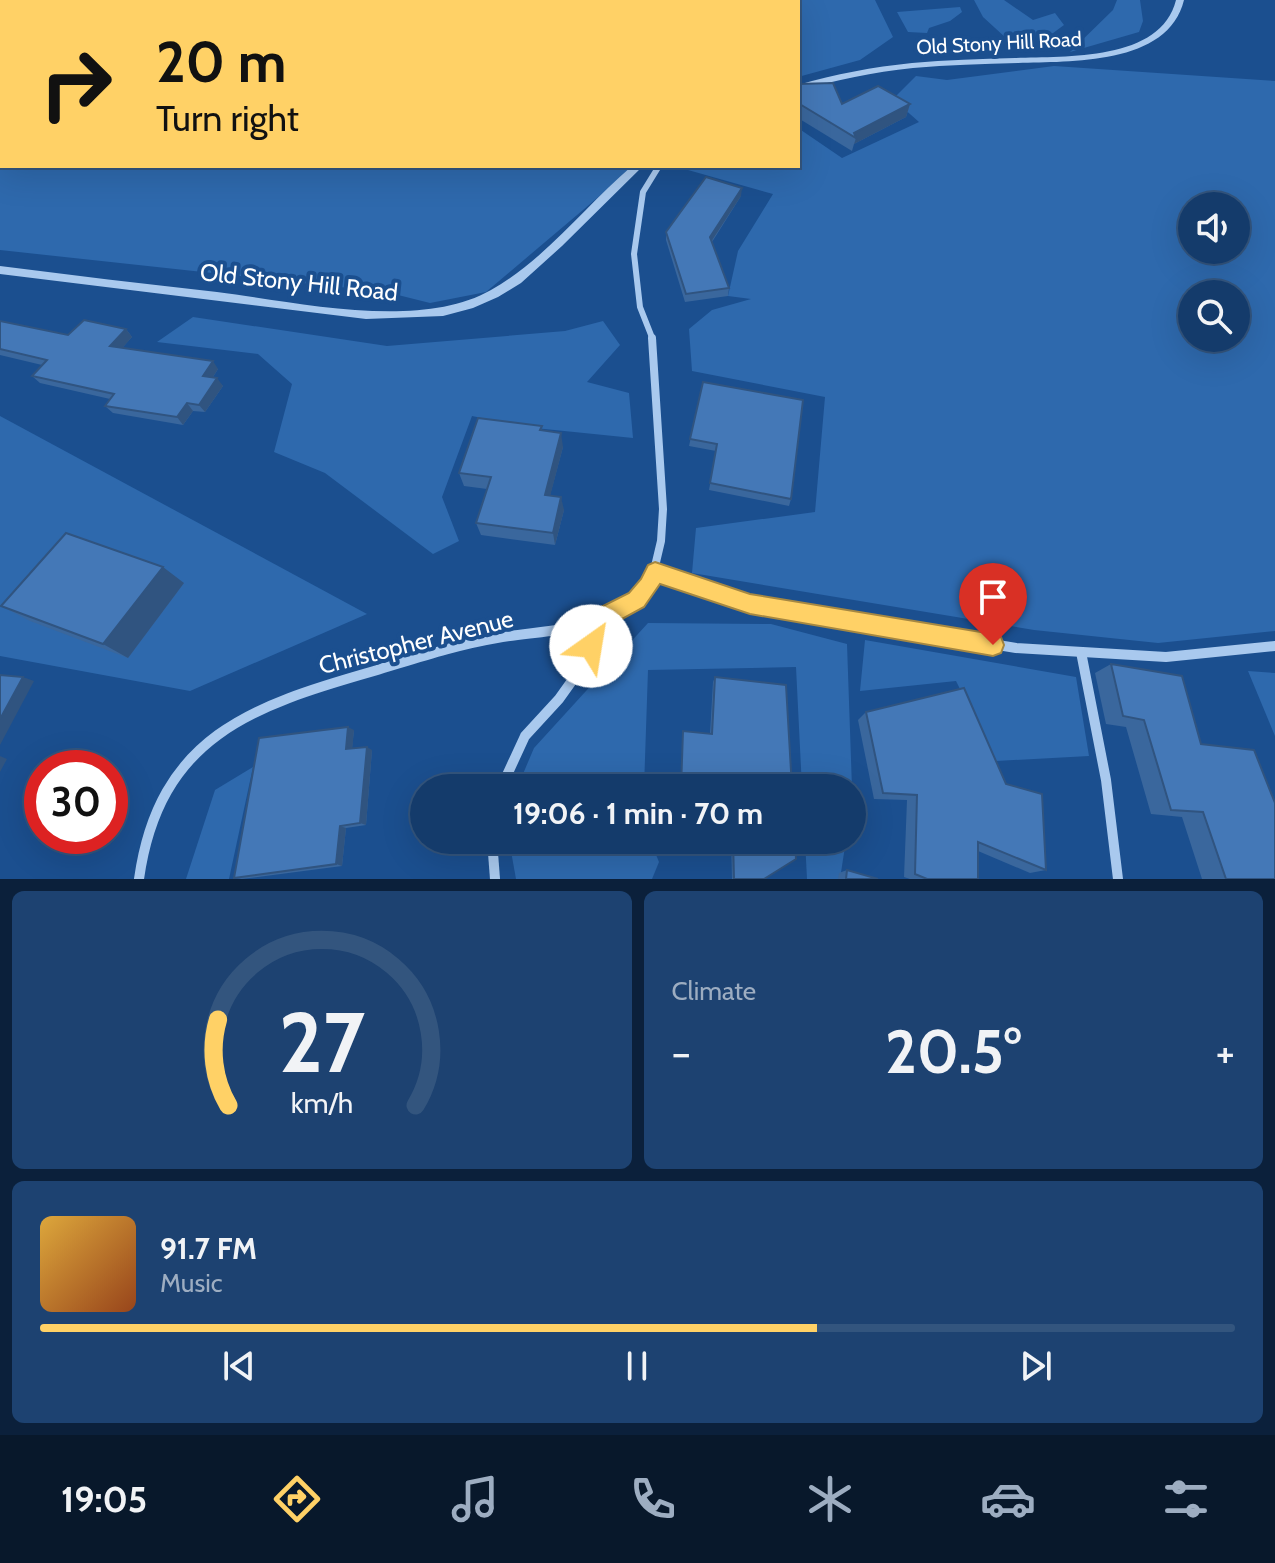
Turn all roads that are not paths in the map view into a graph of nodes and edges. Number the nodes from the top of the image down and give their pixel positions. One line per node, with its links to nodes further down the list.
1 (1180, 0): 2 (street, Old Stony Hill Road)
2 (800, 88)
3 (635, 168): 5 (street, Old Stony Hill Road)
4 (658, 168): 6 (street, Christopher Avenue)
5 (0, 270)
6 (655, 572): 7 (street, Christopher Avenue); 9 (street)
7 (603, 618): 10 (street); 12 (street, Christopher Avenue)
8 (1275, 646): 9 (street)
9 (1081, 652): 14 (street)
10 (507, 774)
11 (493, 854): 13 (street)
12 (139, 879)
13 (495, 879)
14 (1118, 879)

